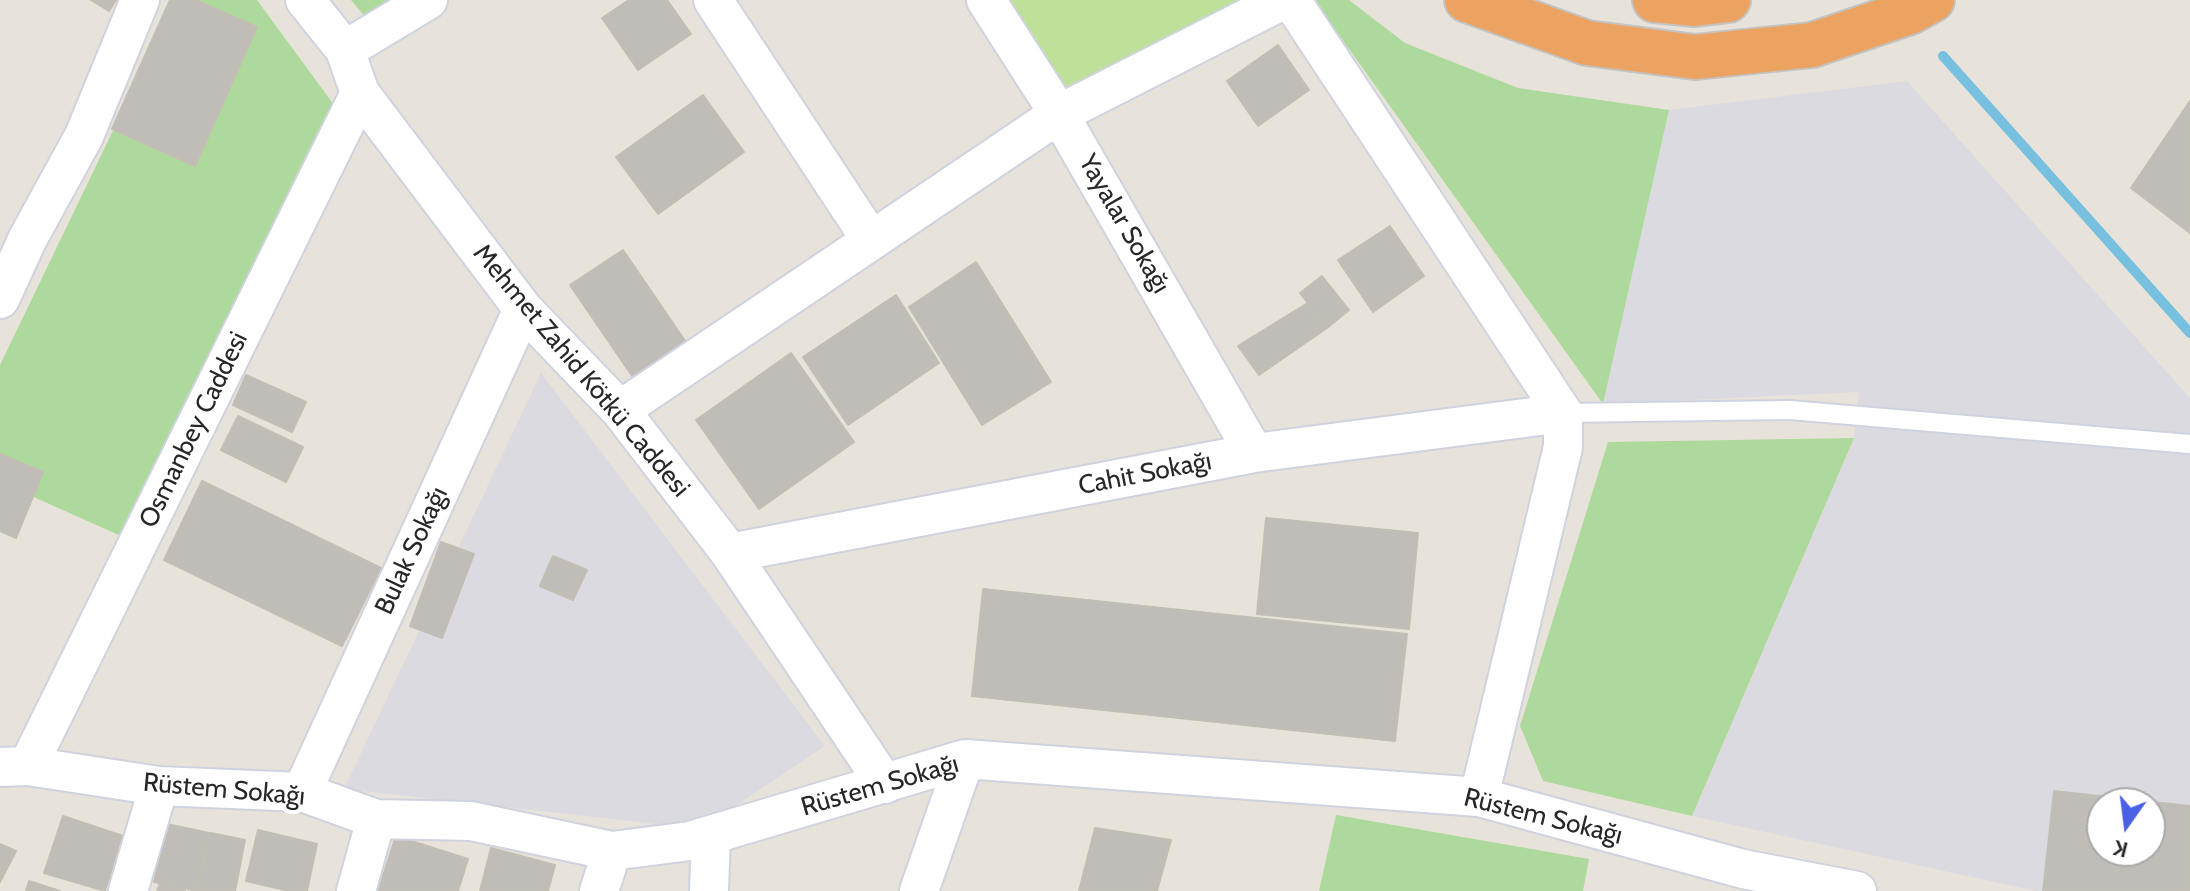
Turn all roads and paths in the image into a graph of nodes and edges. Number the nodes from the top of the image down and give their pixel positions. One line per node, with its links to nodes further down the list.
1 (140, 0): 15 (street)
2 (305, 0): 12 (street, Mehmet Zahid Kötkü Caddesi)
3 (428, 0): 12 (street)
4 (713, 0): 16 (street)
5 (986, 0): 14 (street, Yayalar Sokağı)
6 (1283, 0): 14 (street)
7 (1291, 0): 20 (street)
8 (1467, 0): 11 (highway)
9 (1655, 0): 10 (highway)
10 (1728, 0)
11 (1932, 0)
12 (345, 50): 13 (street, Mehmet Zahid Kötkü Caddesi)
13 (360, 93): 18 (street, Mehmet Zahid Kötkü Caddesi); 25 (street, Osmanbey Caddesi)
14 (1059, 114): 16 (street); 22 (street, Yayalar Sokağı)
15 (14, 231): 17 (street)
16 (871, 240): 19 (street)
17 (0, 299)
18 (523, 309): 19 (street, Mehmet Zahid Kötkü Caddesi); 28 (street, Bulak Sokağı)
19 (620, 410): 23 (street, Mehmet Zahid Kötkü Caddesi)
20 (1563, 413): 21 (lane); 22 (street, Cahit Sokağı); 29 (street)
21 (2190, 444)
22 (1254, 453): 23 (street, Cahit Sokağı)
23 (730, 553): 26 (street, Mehmet Zahid Kötkü Caddesi)
24 (965, 759): 26 (street, Rüstem Sokağı); 29 (street, Rüstem Sokağı); 38 (street)
25 (14, 766): 27 (street, Rüstem Sokağı)
26 (885, 784): 31 (street, Rüstem Sokağı)
27 (159, 786): 28 (street, Rüstem Sokağı); 34 (street)
28 (302, 792): 30 (street, Rüstem Sokağı)
29 (1479, 797): 33 (street, Rüstem Sokağı)
30 (376, 819): 32 (street, Rüstem Sokağı); 35 (street)
31 (711, 835): 32 (street, Rüstem Sokağı); 37 (street)
32 (612, 851): 36 (street)
33 (1739, 880): 39 (street, Rüstem Sokağı)
34 (128, 891)
35 (356, 891)
36 (599, 891)
37 (709, 891)
38 (919, 891)
39 (1857, 891)

